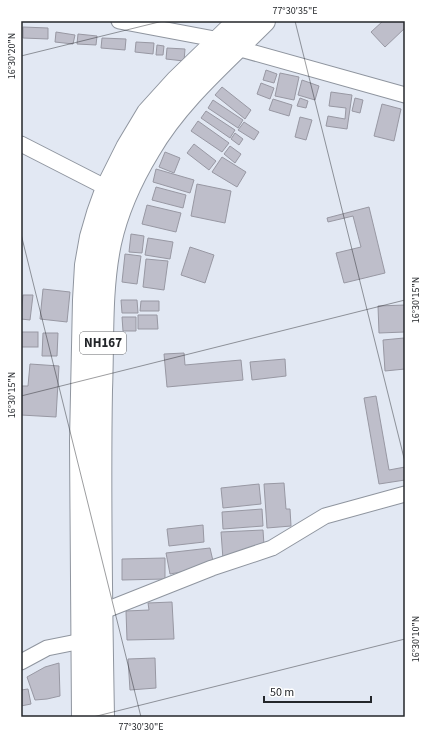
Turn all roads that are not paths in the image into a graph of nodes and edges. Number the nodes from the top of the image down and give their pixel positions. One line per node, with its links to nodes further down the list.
1 (119, 21): 4 (street)
2 (239, 21): 4 (highway, NH167)
3 (264, 21): 4 (highway, NH167)
4 (228, 44): 5 (street); 7 (highway, NH167); 9 (highway, NH167)
5 (405, 95)
6 (23, 147): 7 (street)
7 (107, 188): 10 (highway, NH167)
8 (405, 494): 9 (street)
9 (101, 612): 10 (highway, NH167)
10 (92, 642): 11 (street); 12 (highway, NH167); 13 (highway, NH167)
11 (21, 662)
12 (83, 717)
13 (103, 717)

